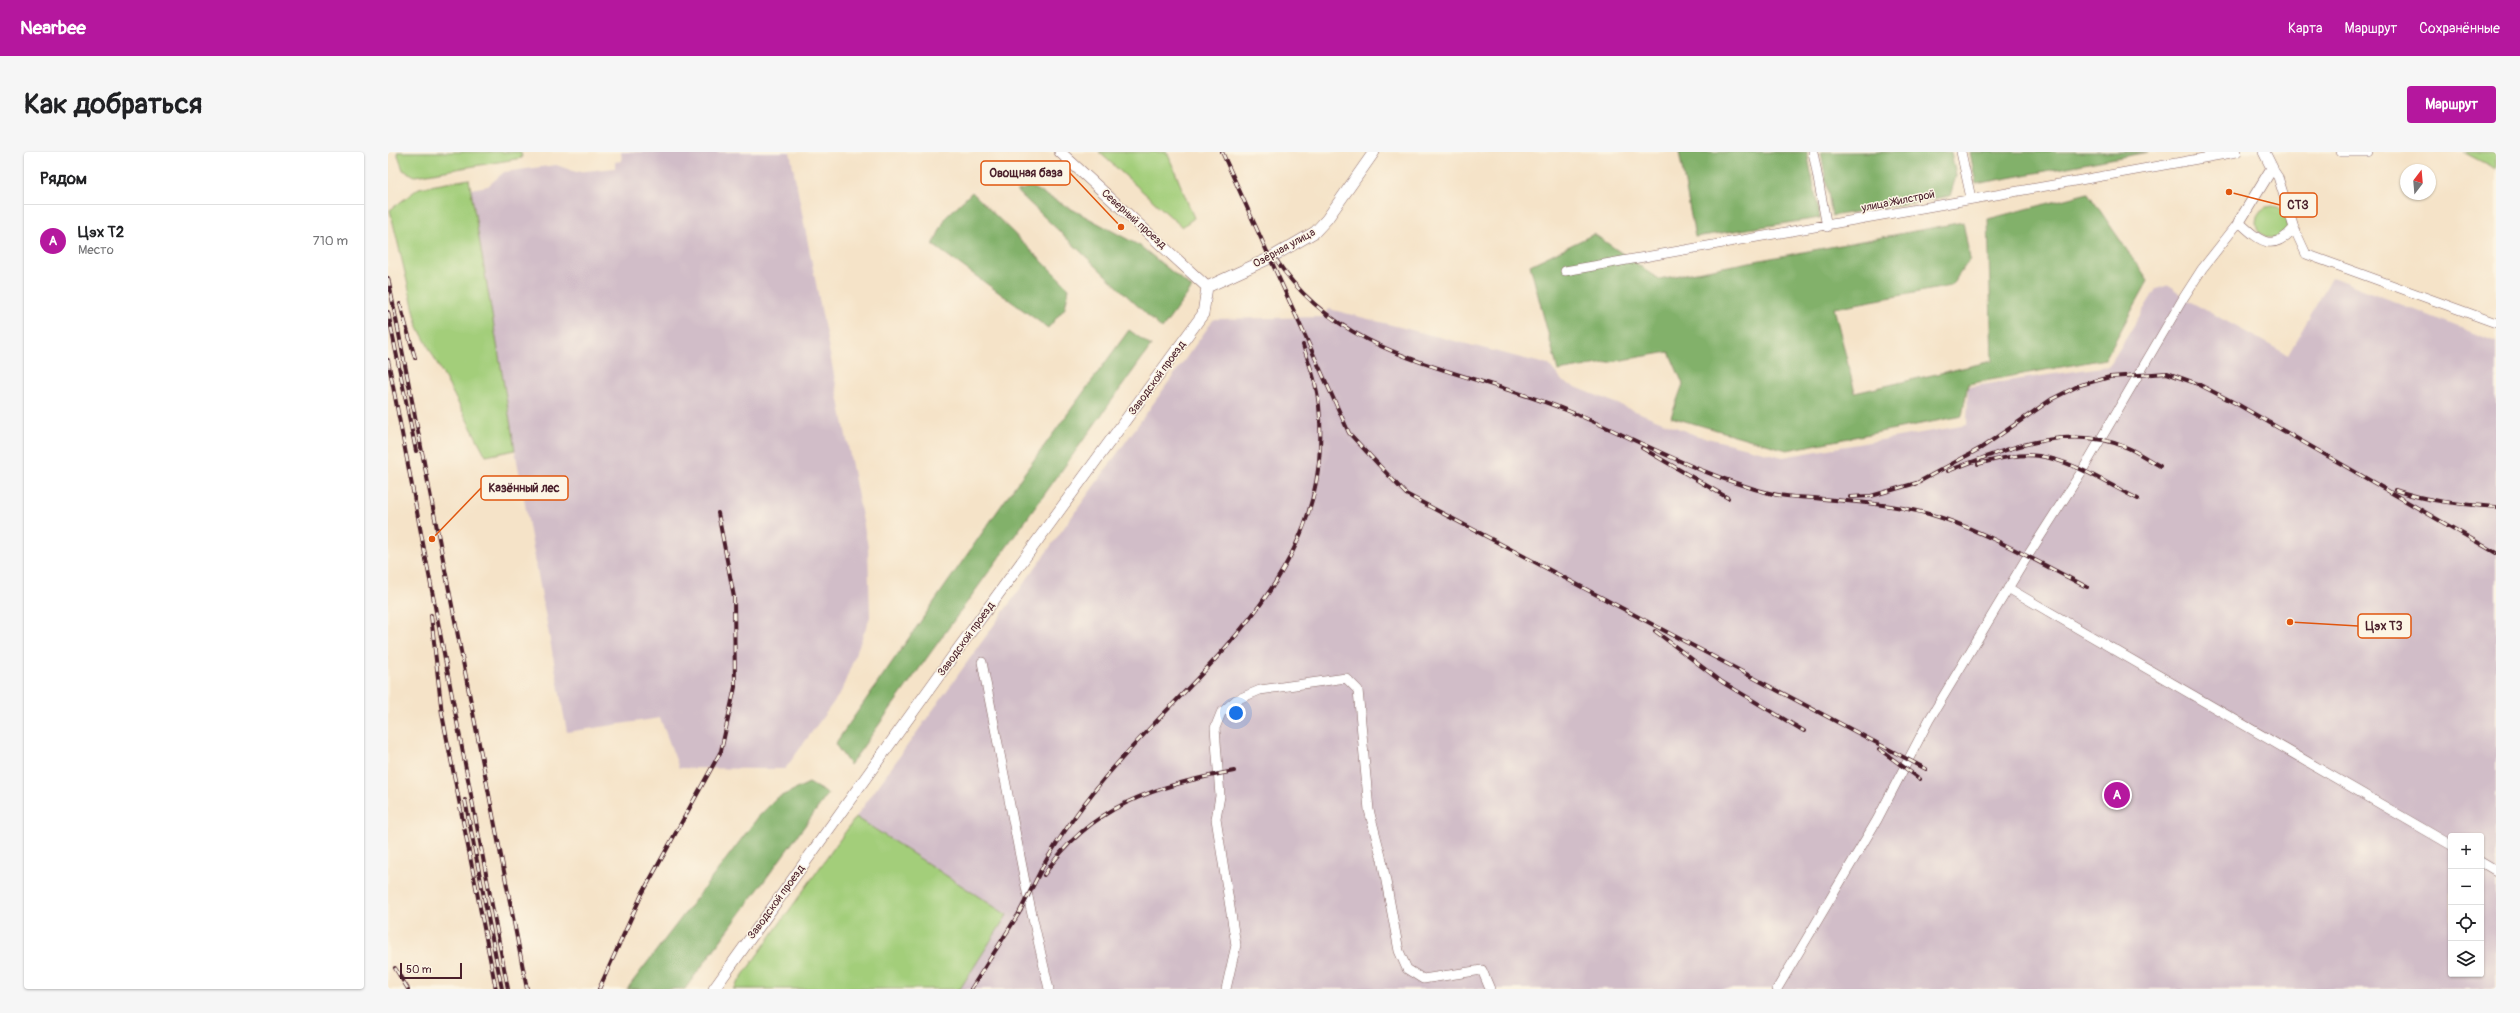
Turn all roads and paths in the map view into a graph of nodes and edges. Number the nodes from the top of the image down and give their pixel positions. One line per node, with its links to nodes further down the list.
1 (1060, 152): 15 (street, Северный проезд)
2 (1374, 152): 15 (street, Озёрная улица)
3 (1813, 152): 12 (street)
4 (1961, 152): 10 (street)
5 (2237, 152): 10 (street, улица Жилстрой)
6 (2264, 152): 9 (street)
7 (2341, 152): 8 (street)
8 (2368, 152)
9 (2272, 168): 11 (street); 13 (street)
10 (1971, 198): 12 (street, улица Жилстрой)
11 (2239, 222): 13 (street); 17 (street)
12 (1827, 227): 14 (street, улица Жилстрой)
13 (2294, 228): 16 (street)
14 (1565, 271)
15 (1207, 287): 22 (street, Заводской проезд)
16 (2496, 323)
17 (2008, 588): 19 (street); 26 (street)
18 (982, 662): 23 (street)
19 (2448, 843)
20 (2484, 864): 21 (street)
21 (2496, 871)
22 (714, 989)
23 (1049, 989)
24 (1226, 989): 25 (street)
25 (1490, 989)
26 (1777, 989)

